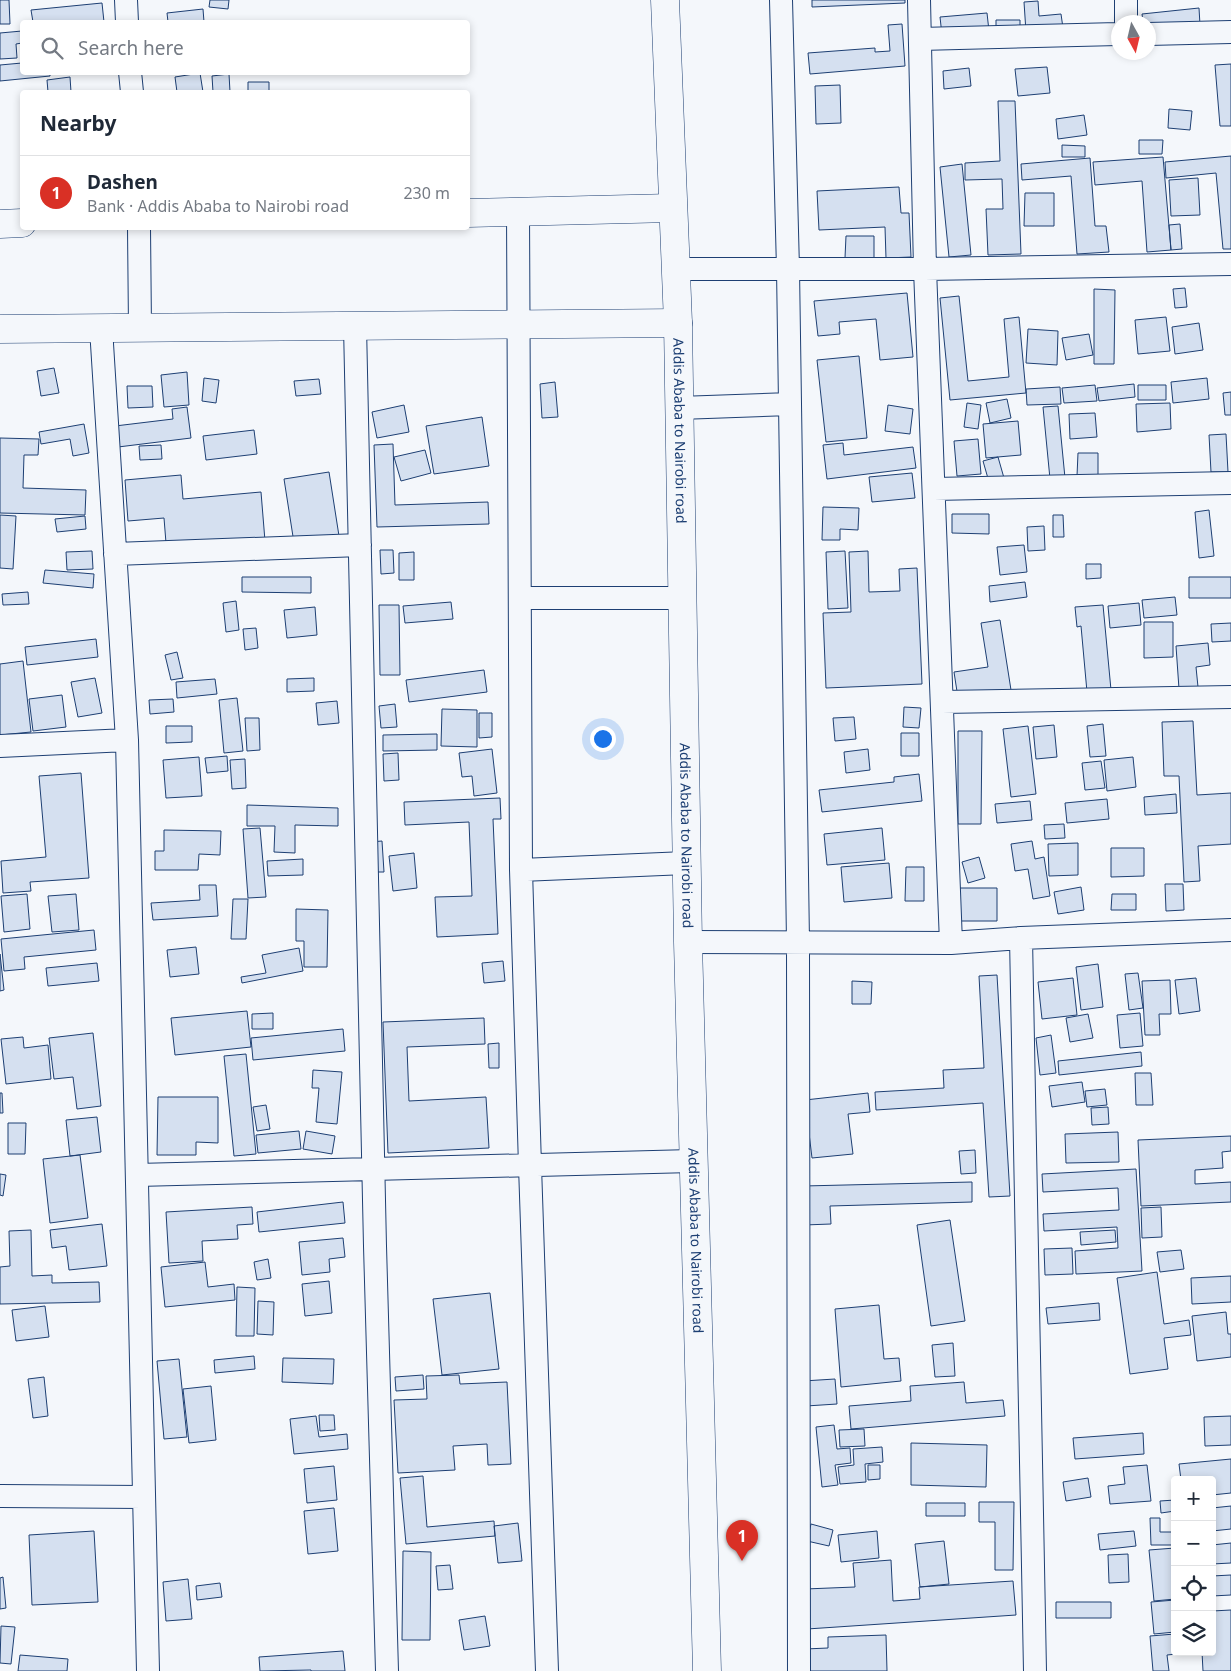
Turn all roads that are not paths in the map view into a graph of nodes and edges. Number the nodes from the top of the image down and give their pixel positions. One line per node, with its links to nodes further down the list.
1 (126, 0): 7 (street)
2 (665, 0): 14 (main road, Addis Ababa to Nairobi road)
3 (781, 0): 22 (street)
4 (919, 0): 11 (street)
5 (1126, 0): 6 (street)
6 (1126, 15)
7 (127, 20)
8 (1231, 32): 10 (street)
9 (1111, 34): 11 (street)
10 (1156, 34)
11 (920, 39): 23 (street)
12 (130, 75): 13 (street)
13 (132, 90)
14 (672, 208): 15 (main road); 21 (main road, Addis Ababa to Nairobi road)
15 (518, 211): 16 (main road); 25 (street)
16 (470, 213)
17 (20, 223): 18 (main road)
18 (0, 224)
19 (139, 230): 28 (street)
20 (1231, 264): 23 (street)
21 (675, 269): 22 (street); 24 (main road, Addis Ababa to Nairobi road)
22 (788, 269): 23 (street); 30 (street)
23 (925, 269): 33 (street)
24 (678, 323): 25 (main road); 31 (main road, Addis Ababa to Nairobi road)
25 (519, 324): 26 (main road); 36 (street)
26 (355, 326): 28 (main road); 34 (street)
27 (101, 328): 28 (main road); 29 (main road); 35 (street)
28 (140, 328)
29 (0, 329)
30 (790, 404): 31 (street); 47 (street)
31 (680, 408): 37 (main road, Addis Ababa to Nairobi road)
32 (1231, 482): 33 (street)
33 (934, 488): 39 (street)
34 (360, 545): 35 (street); 51 (street)
35 (115, 554): 40 (street)
36 (521, 598): 37 (street); 43 (street)
37 (683, 598): 42 (main road, Addis Ababa to Nairobi road)
38 (1231, 697): 39 (street)
39 (942, 702): 48 (street)
40 (127, 740): 41 (street); 52 (street)
41 (0, 746)
42 (686, 862): 43 (street); 46 (main road, Addis Ababa to Nairobi road)
43 (521, 870): 50 (street)
44 (1231, 930): 45 (street)
45 (1021, 938): 48 (street); 60 (street)
46 (688, 942): 47 (street); 49 (main road, Addis Ababa to Nairobi road)
47 (798, 942): 48 (street); 59 (street)
48 (951, 943)
49 (692, 1161): 50 (street); 58 (main road, Addis Ababa to Nairobi road)
50 (530, 1166): 51 (street); 57 (street)
51 (373, 1169): 52 (street); 56 (street)
52 (137, 1175): 54 (street)
53 (0, 1496): 54 (street)
54 (143, 1497): 55 (street)
55 (148, 1671)
56 (387, 1671)
57 (547, 1671)
58 (707, 1671)
59 (799, 1671)
60 (1035, 1671)

